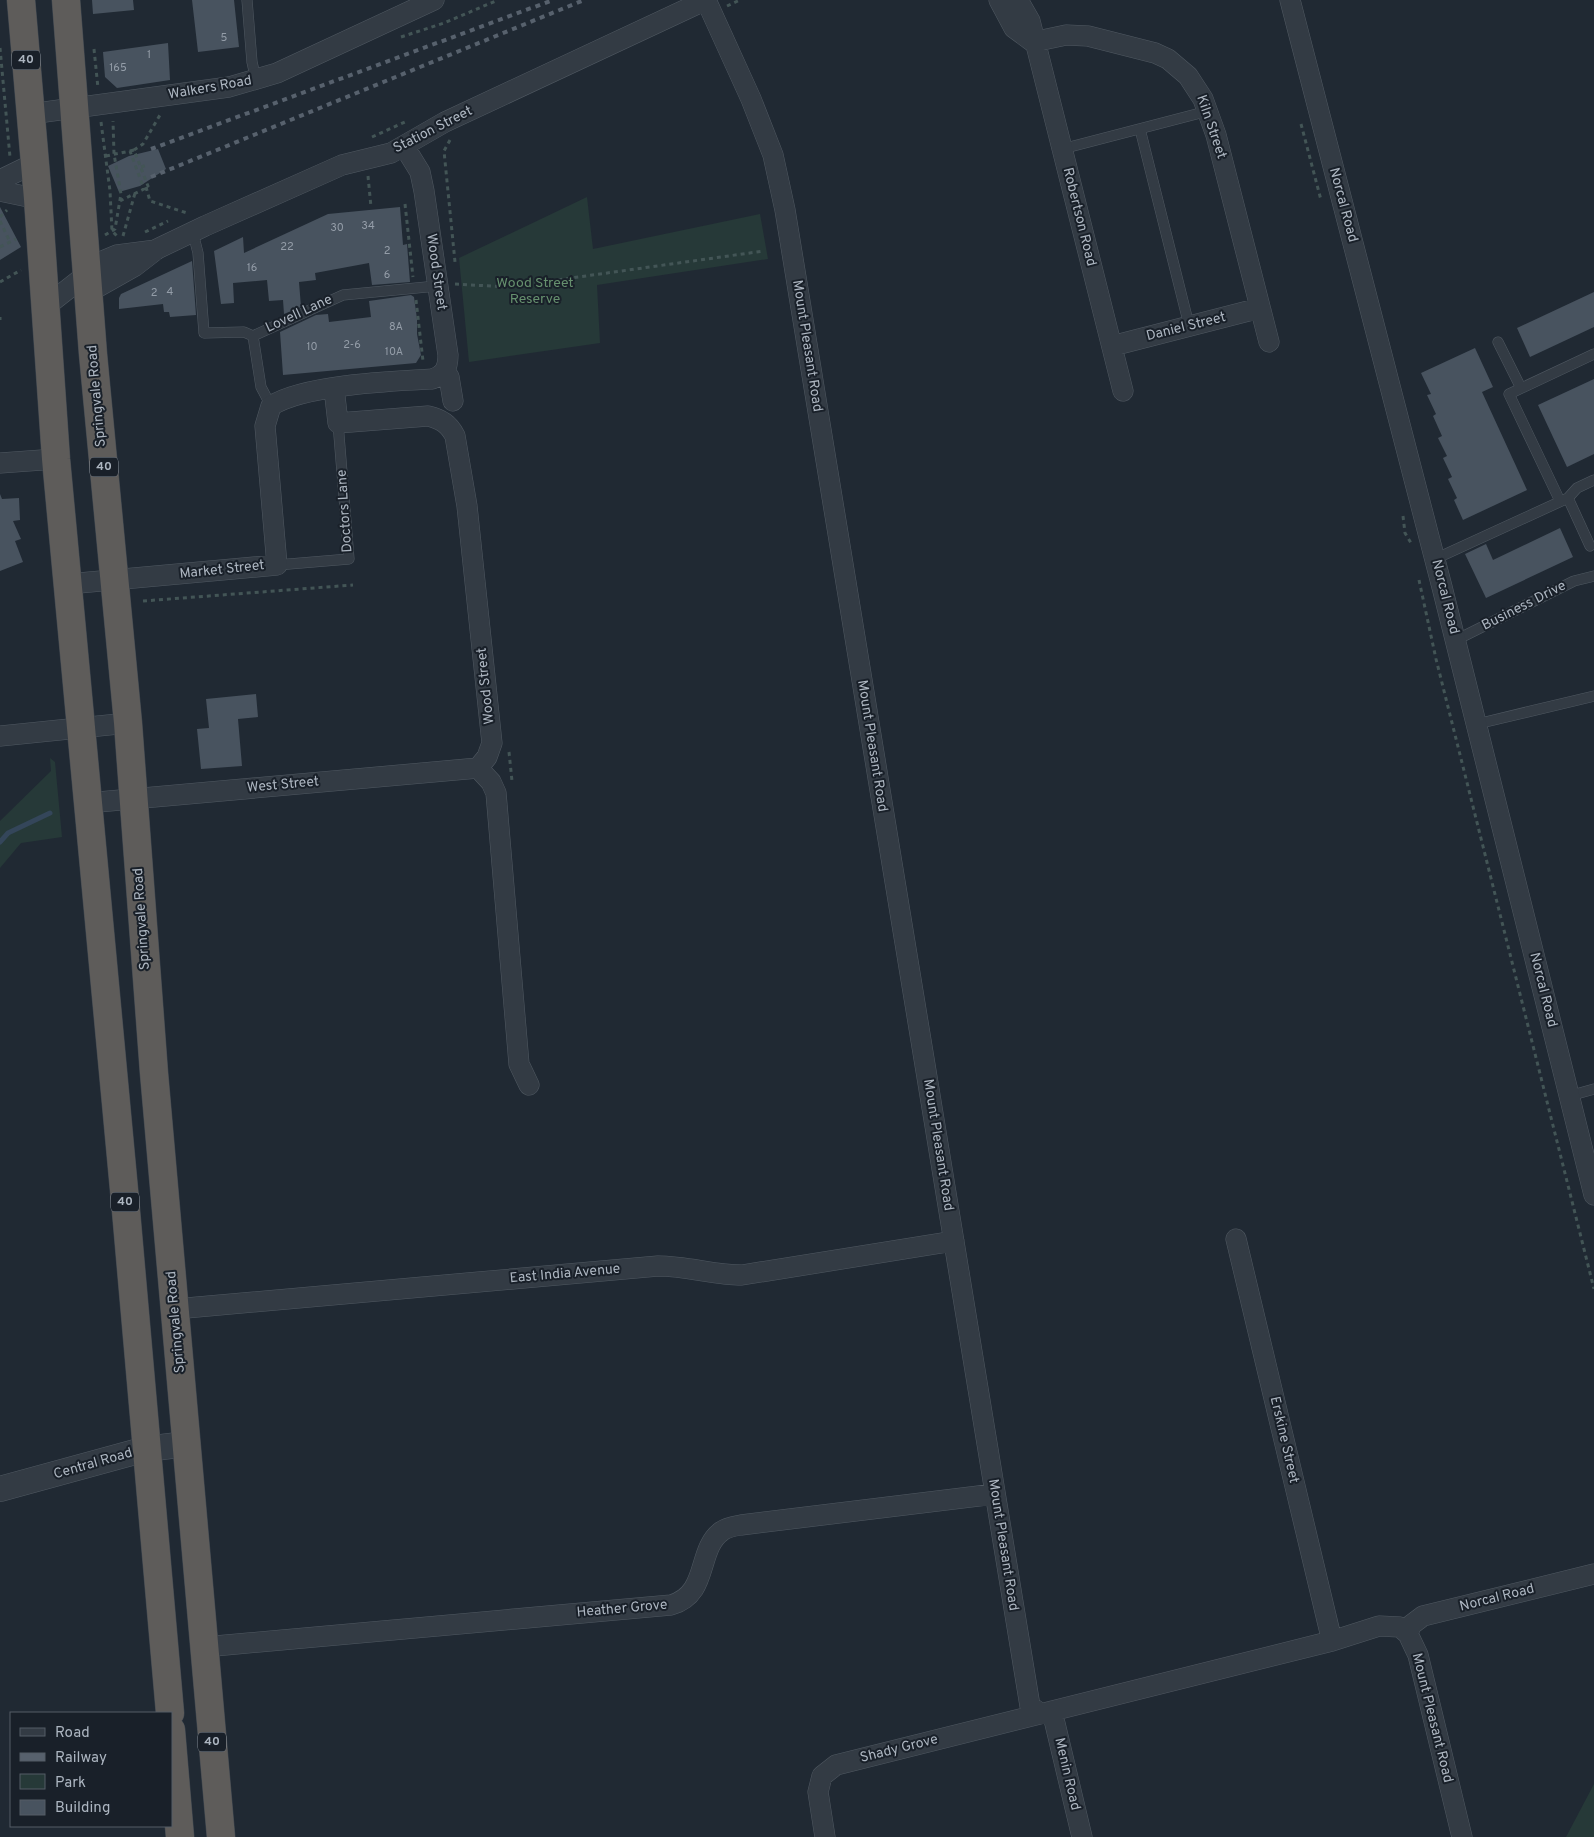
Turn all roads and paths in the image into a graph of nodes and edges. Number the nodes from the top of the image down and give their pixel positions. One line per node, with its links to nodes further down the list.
1 (21, 0): 15 (highway, 40)
2 (66, 0): 12 (highway, Springvale Road / 40)
3 (247, 0): 11 (lane)
4 (434, 0): 11 (street, Walkers Road)
5 (706, 0): 19 (street, Station Street); 96 (street, Mount Pleasant Road)
6 (999, 0): 9 (street)
7 (1018, 0): 9 (street, Robertson Road)
8 (1290, 0): 74 (street, Norcal Road)
9 (1033, 42): 13 (street, Kiln Street); 20 (street, Robertson Road)
10 (0, 48): 26 (path)
11 (256, 80): 12 (street, Walkers Road)
12 (75, 108): 15 (street, Walkers Road); 50 (highway, Springvale Road / 40)
13 (1208, 111): 17 (lane); 53 (street, Kiln Street)
14 (161, 113): 21 (path)
15 (30, 114): 26 (highway, 40)
16 (1301, 122): 33 (path)
17 (1140, 128): 20 (lane); 54 (lane)
18 (452, 137): 31 (path)
19 (404, 146): 40 (street, Station Street); 51 (street, Wood Street)
20 (1062, 149): 58 (street, Robertson Road)
21 (134, 150): 22 (path); 25 (path)
22 (130, 151): 23 (path); 27 (path)
23 (106, 156)
24 (147, 165): 25 (path)
25 (141, 167): 27 (path)
26 (16, 172): 30 (highway, 40)
27 (145, 188): 29 (path); 35 (path)
28 (0, 192): 30 (street)
29 (135, 193): 32 (path); 44 (path)
30 (38, 199): 52 (highway, 40)
31 (449, 200)
32 (120, 201)
33 (1322, 204)
34 (192, 210): 35 (path)
35 (186, 213): 36 (path)
36 (178, 217)
37 (170, 220): 41 (path)
38 (0, 221): 45 (path)
39 (112, 230): 44 (path)
40 (193, 233): 50 (street, Station Street); 55 (lane, Lovell Lane)
41 (137, 236)
42 (16, 239): 45 (path)
43 (129, 239): 44 (path)
44 (122, 240)
45 (10, 242): 46 (path)
46 (0, 247)
47 (764, 251): 51 (path)
48 (16, 272): 49 (path)
49 (0, 282)
50 (89, 283): 52 (street, Station Street); 78 (highway, Springvale Road / 40)
51 (437, 286): 55 (lane, Lovell Lane); 60 (street, Wood Street)
52 (45, 307): 67 (highway, 40)
53 (1260, 308): 54 (street, Daniel Street); 56 (street, Kiln Street)
54 (1189, 325): 58 (street, Daniel Street)
55 (253, 336): 65 (lane)
56 (1269, 342)
57 (1498, 342): 62 (lane)
58 (1112, 346): 63 (street, Robertson Road)
59 (1594, 354): 62 (lane)
60 (445, 371): 61 (street); 64 (street, Wood Street)
61 (334, 388): 65 (street); 66 (street)
62 (1521, 388): 70 (lane)
63 (1124, 391)
64 (453, 401)
65 (271, 406): 75 (street, Market Street)
66 (338, 423): 75 (lane, Doctors Lane); 88 (street, Wood Street)
67 (56, 459): 68 (street); 79 (highway, 40)
68 (0, 463)
69 (1594, 480): 70 (lane)
70 (1564, 500): 72 (lane); 74 (lane)
71 (1401, 507): 73 (path)
72 (1590, 546)
73 (1414, 553)
74 (1435, 559): 82 (street, Norcal Road)
75 (277, 564): 78 (street, Market Street)
76 (1418, 572): 97 (path)
77 (1594, 576): 82 (lane, Business Drive)
78 (116, 579): 79 (street, Market Street); 84 (highway, Springvale Road / 40)
79 (68, 584): 86 (highway, 40)
80 (353, 585): 81 (path)
81 (143, 601)
82 (1456, 640): 85 (street, Norcal Road)
83 (1594, 696): 85 (lane)
84 (128, 724): 86 (street); 89 (highway, Springvale Road / 40)
85 (1477, 724): 93 (street, Norcal Road)
86 (80, 728): 87 (street); 90 (highway, 40)
87 (0, 736)
88 (478, 768): 89 (street, West Street); 91 (street)
89 (134, 799): 90 (street, West Street); 98 (highway, Springvale Road / 40)
90 (87, 803): 100 (highway, 40)
91 (529, 1085)
92 (1594, 1089): 93 (lane)
93 (1569, 1096): 94 (street, Norcal Road)
94 (1594, 1195)
95 (1236, 1239): 105 (street, Erskine Street)
96 (954, 1241): 98 (street, East India Avenue); 102 (street, Mount Pleasant Road)
97 (1594, 1288)
98 (175, 1309): 99 (highway, Springvale Road / 40)
99 (186, 1444): 100 (street, Central Road); 106 (highway, Springvale Road / 40)
100 (146, 1448): 101 (street, Central Road); 107 (highway, 40)
101 (0, 1489)
102 (995, 1494): 106 (street, Heather Grove); 108 (street, Mount Pleasant Road)
103 (1594, 1574): 104 (street, Norcal Road)
104 (1408, 1634): 105 (street); 114 (street, Mount Pleasant Road)
105 (1332, 1641): 108 (street)
106 (204, 1647): 111 (highway, Springvale Road / 40)
107 (170, 1712)
108 (1046, 1712): 112 (street, Shady Grove); 113 (street, Menin Road)
109 (172, 1742): 110 (highway)
110 (180, 1837)
111 (220, 1837)
112 (825, 1837)
113 (1082, 1837)
114 (1462, 1837)

